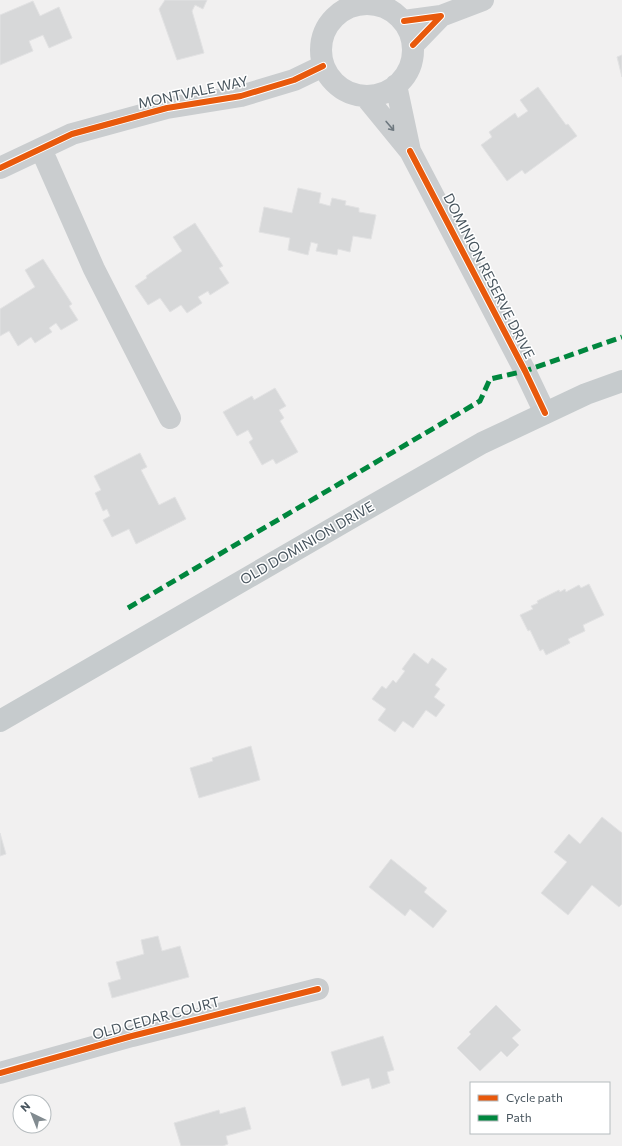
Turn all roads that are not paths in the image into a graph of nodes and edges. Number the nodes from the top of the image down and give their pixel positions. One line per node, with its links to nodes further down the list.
1 (483, 0): 4 (street)
2 (363, 2): 3 (street); 5 (street)
3 (329, 10): 7 (street)
4 (441, 16): 5 (street); 6 (street)
5 (404, 21): 6 (street)
6 (414, 45): 8 (street)
7 (323, 66): 9 (street); 10 (street, MONTVALE WAY)
8 (396, 86): 9 (street); 11 (street, DOMINION RESERVE DRIVE)
9 (365, 96): 11 (street, DOMINION RESERVE DRIVE, one-way to 11)
10 (41, 149): 12 (street, MONTVALE WAY); 15 (street)
11 (410, 150): 14 (street, DOMINION RESERVE DRIVE)
12 (0, 168)
13 (622, 380): 14 (main road, OLD DOMINION DRIVE)
14 (545, 414): 16 (main road, OLD DOMINION DRIVE)
15 (170, 418)
16 (0, 721)
17 (318, 989): 18 (street, OLD CEDAR COURT)
18 (0, 1073)

